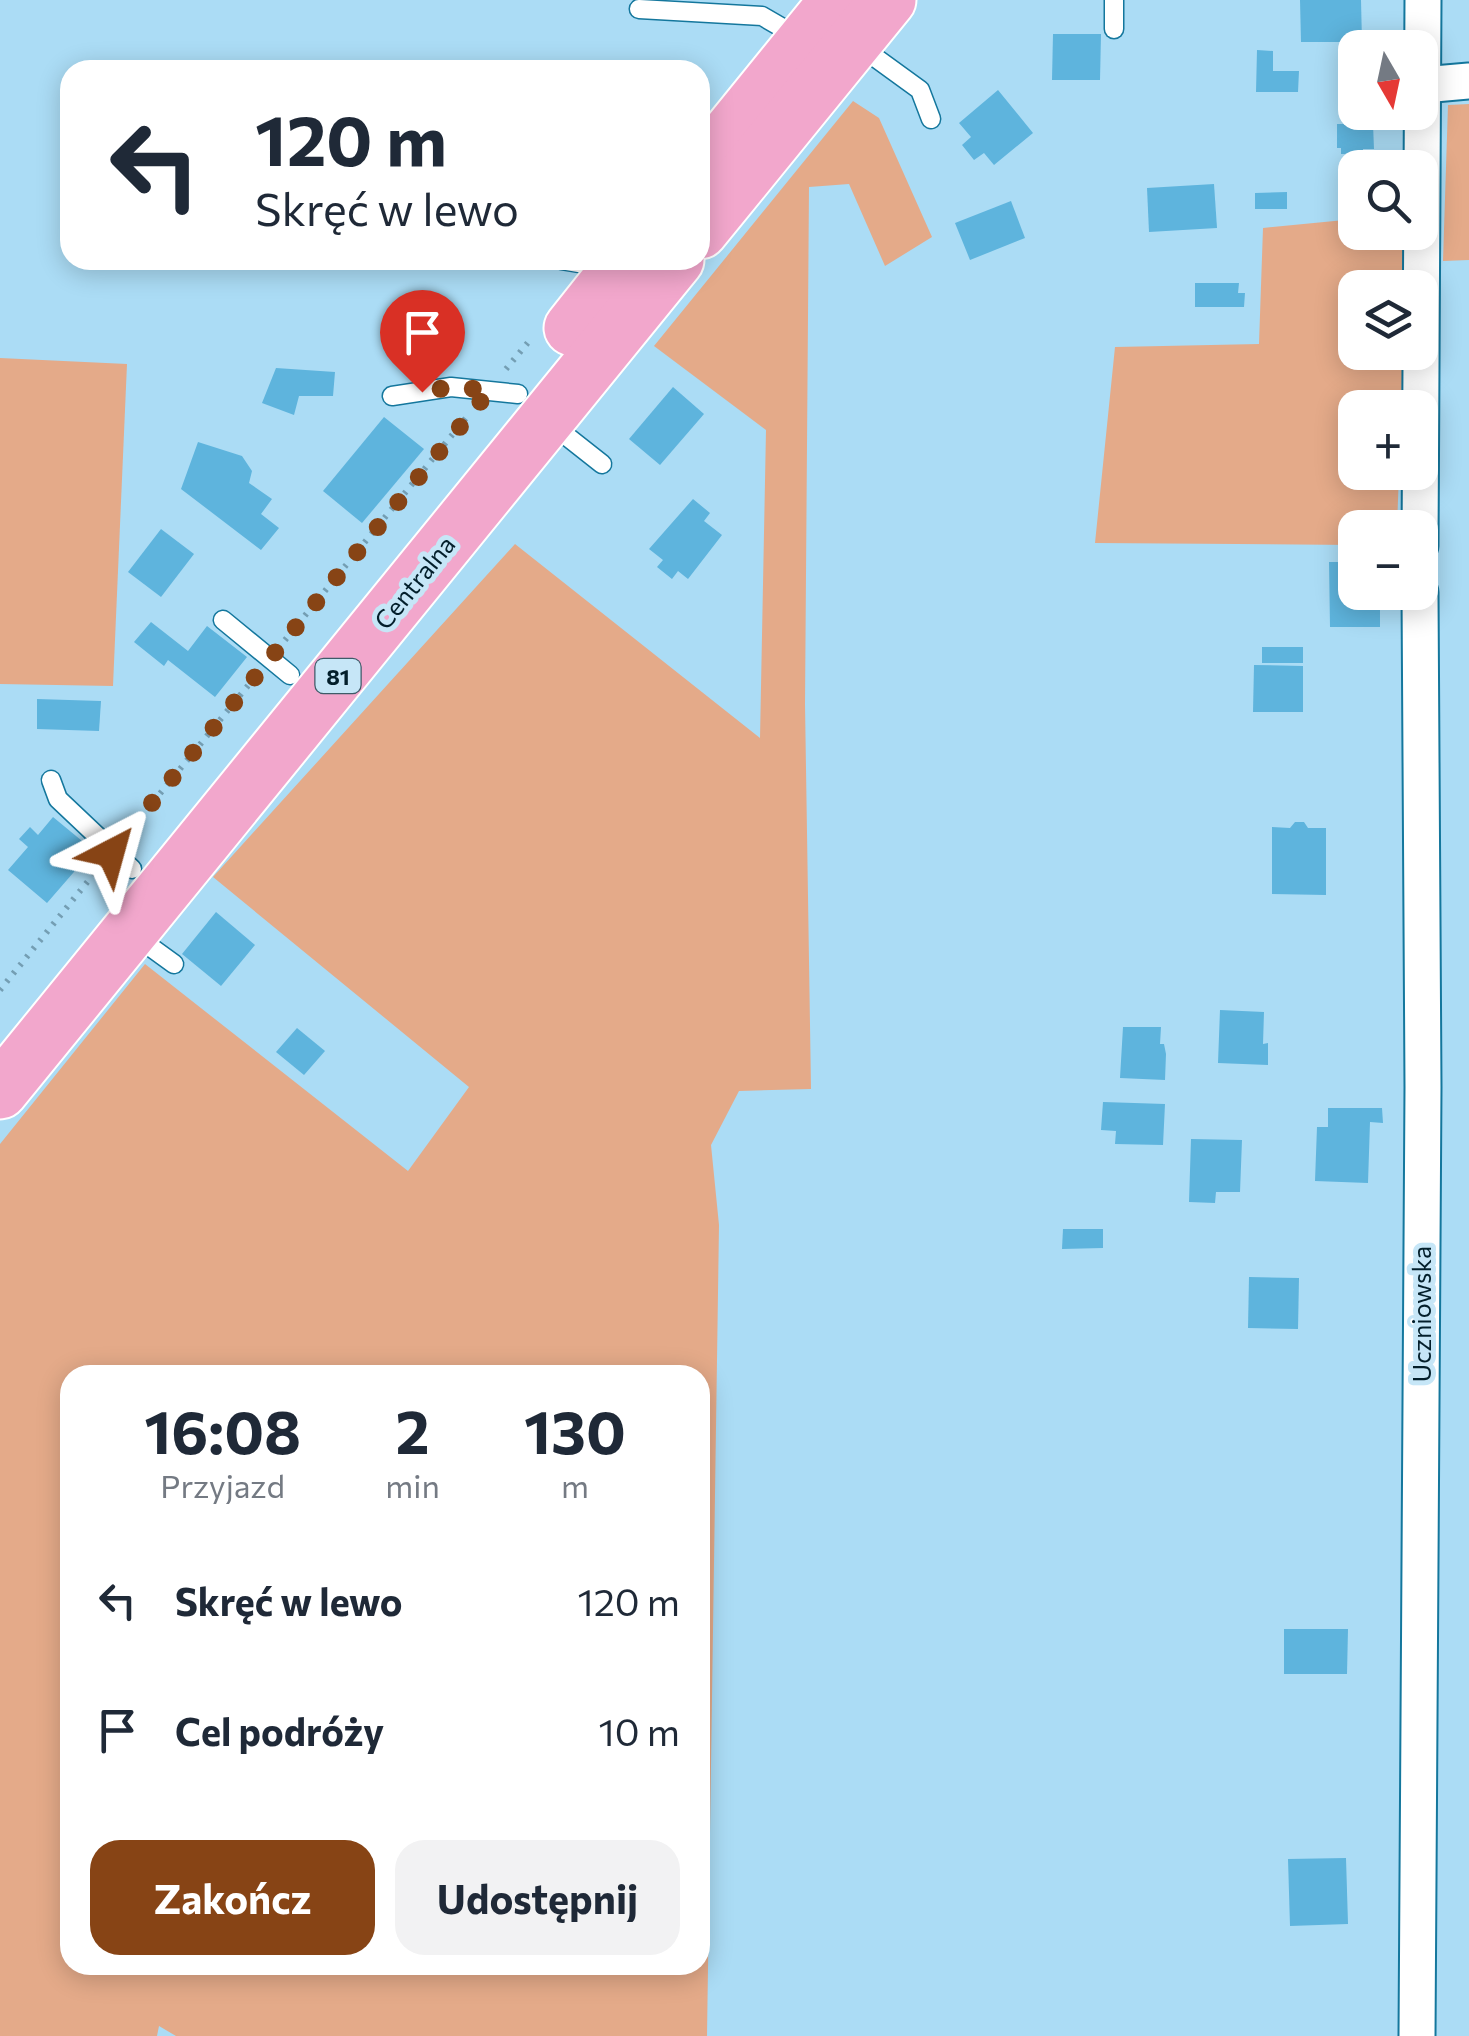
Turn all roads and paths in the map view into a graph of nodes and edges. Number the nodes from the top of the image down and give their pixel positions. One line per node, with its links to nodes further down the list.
1 (888, 0): 5 (main road)
2 (1114, 0): 6 (lane)
3 (1423, 0): 7 (street)
4 (639, 9): 5 (lane)
5 (832, 28): 10 (lane); 12 (main road); 13 (main road)
6 (1114, 28)
7 (1423, 30)
8 (1469, 82): 9 (street)
9 (1438, 84)
10 (931, 119)
11 (1423, 130): 20 (street)
12 (710, 159)
13 (710, 215)
14 (618, 270): 18 (main road, Centralna / 81)
15 (665, 270): 18 (main road, Centralna / 81)
16 (534, 334): 18 (path)
17 (392, 396): 18 (lane)
18 (518, 401): 19 (lane); 23 (main road, Centralna / 81); 23 (path); 26 (main road, Centralna / 81)
19 (602, 464)
20 (1420, 510)
21 (1420, 610): 31 (street, Uczniowska)
22 (223, 620): 23 (lane)
23 (280, 666): 25 (main road, Centralna / 81); 25 (path)
24 (51, 780): 25 (lane)
25 (122, 861): 28 (path); 29 (main road, Centralna / 81)
26 (130, 932): 27 (lane); 30 (main road, Centralna / 81)
27 (174, 964)
28 (0, 990)
29 (0, 1031)
30 (0, 1091)
31 (1417, 2036)

